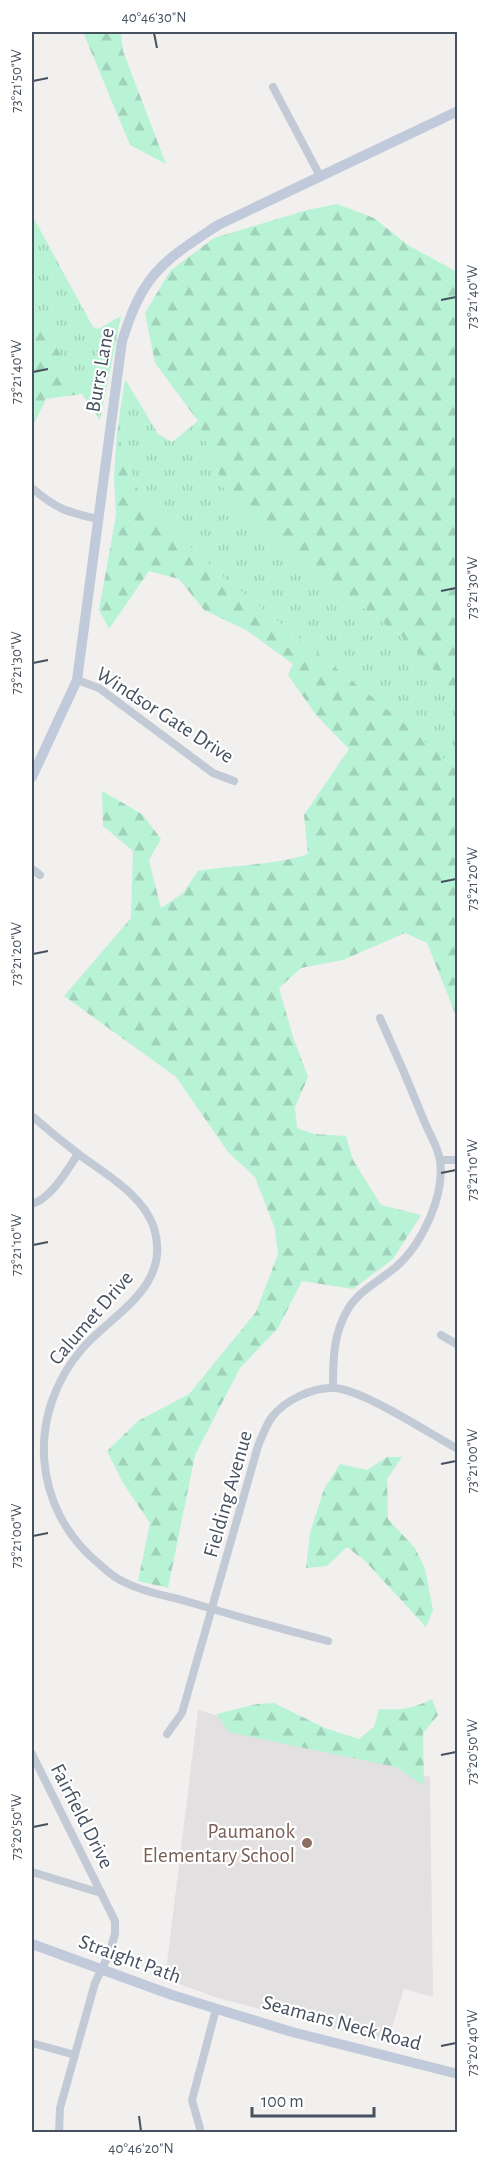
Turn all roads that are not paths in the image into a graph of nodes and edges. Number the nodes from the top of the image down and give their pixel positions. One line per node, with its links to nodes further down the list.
1 (273, 87): 3 (street)
2 (458, 111): 3 (street, Burrs Lane)
3 (320, 176): 5 (street, Burrs Lane)
4 (32, 488): 5 (street)
5 (98, 519): 6 (street, Burrs Lane)
6 (76, 680): 7 (street, Burrs Lane); 8 (street, Windsor Gate Drive)
7 (32, 777)
8 (234, 780)
9 (32, 869): 10 (street)
10 (40, 876)
11 (381, 1018): 14 (street)
12 (32, 1116): 13 (street, Calumet Drive)
13 (78, 1154): 16 (street); 21 (street, Calumet Drive)
14 (440, 1160): 15 (street); 19 (street)
15 (458, 1160)
16 (32, 1204)
17 (441, 1335): 18 (street)
18 (458, 1345)
19 (333, 1388): 20 (street); 21 (street, Fielding Avenue)
20 (458, 1449)
21 (213, 1610): 22 (street, Calumet Drive); 23 (street, Fielding Avenue)
22 (328, 1641)
23 (167, 1734)
24 (32, 1755): 26 (street, Fairfield Drive)
25 (32, 1872): 26 (street, Fairfield Drive)
26 (101, 1893): 28 (street, Fairfield Drive)
27 (32, 1944): 28 (street, Straight Path)
28 (101, 1970): 29 (street, Straight Path); 31 (street, Fairfield Drive)
29 (216, 2009): 32 (street, Seamans Neck Road); 34 (street)
30 (32, 2043): 31 (street)
31 (75, 2055): 33 (street, Fairfield Drive)
32 (458, 2074)
33 (59, 2133)
34 (201, 2133)

